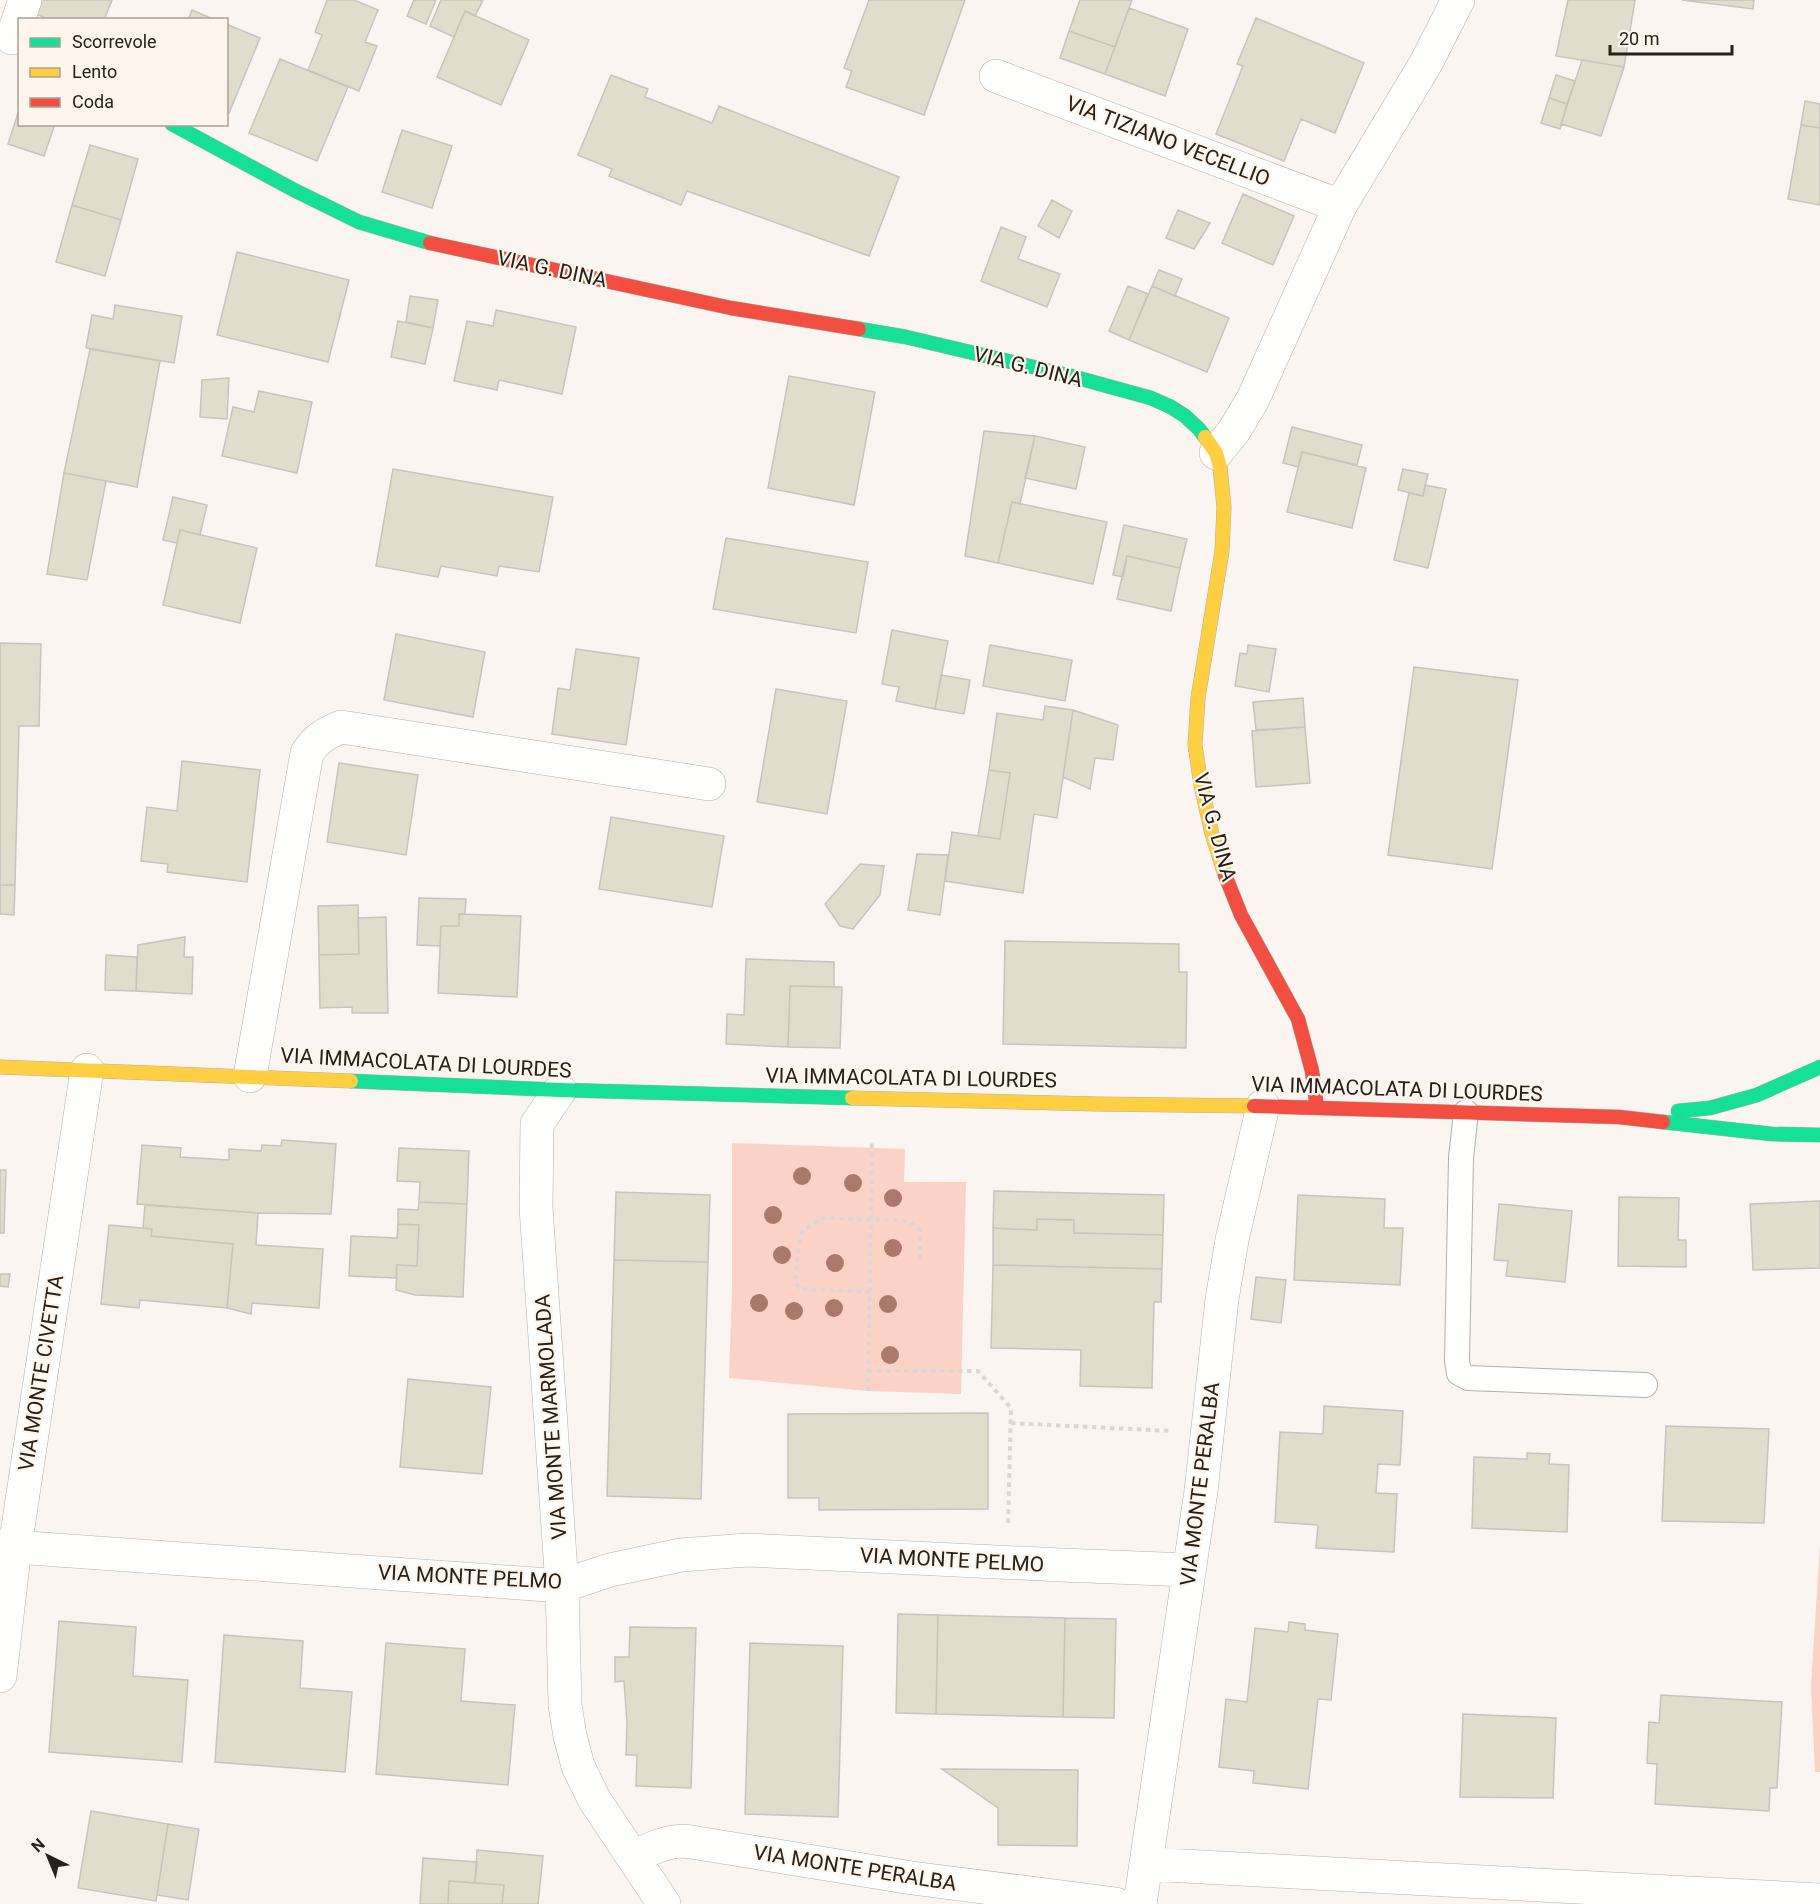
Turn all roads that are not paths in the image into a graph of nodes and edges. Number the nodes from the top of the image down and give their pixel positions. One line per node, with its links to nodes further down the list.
1 (26, 0): 3 (street)
2 (1458, 0): 8 (street)
3 (18, 18)
4 (18, 19): 5 (street)
5 (10, 38)
6 (996, 76): 8 (street, VIA TIZIANO VECELLIO)
7 (176, 126): 9 (street, VIA G. DINA)
8 (1340, 206): 9 (street)
9 (1216, 453): 17 (street, VIA G. DINA)
10 (709, 784): 14 (street)
11 (0, 1067): 13 (street, VIA IMMACOLATA DI LOURDES)
12 (1820, 1067): 19 (street)
13 (87, 1070): 14 (street, VIA IMMACOLATA DI LOURDES); 22 (street, VIA MONTE CIVETTA)
14 (249, 1076): 15 (street, VIA IMMACOLATA DI LOURDES)
15 (560, 1090): 16 (street, VIA IMMACOLATA DI LOURDES); 24 (street, VIA MONTE MARMOLADA)
16 (1263, 1106): 17 (street, VIA IMMACOLATA DI LOURDES); 23 (street, VIA MONTE PERALBA)
17 (1317, 1108): 18 (street, VIA IMMACOLATA DI LOURDES)
18 (1466, 1112): 19 (street, VIA IMMACOLATA DI LOURDES); 21 (lane)
19 (1619, 1117): 20 (street, VIA IMMACOLATA DI LOURDES)
20 (1820, 1135)
21 (1645, 1385)
22 (7, 1547): 24 (street, VIA MONTE PELMO); 25 (street, VIA MONTE CIVETTA)
23 (1189, 1569): 24 (street, VIA MONTE PELMO); 27 (street, VIA MONTE PERALBA)
24 (562, 1586): 26 (street, VIA MONTE MARMOLADA)
25 (0, 1676)
26 (633, 1858): 29 (street, VIA MONTE MARMOLADA); 30 (street, VIA MONTE PERALBA)
27 (1146, 1864): 28 (street); 31 (street, VIA MONTE PERALBA)
28 (1820, 1900)
29 (664, 1904)
30 (1116, 1904)
31 (1140, 1904)

